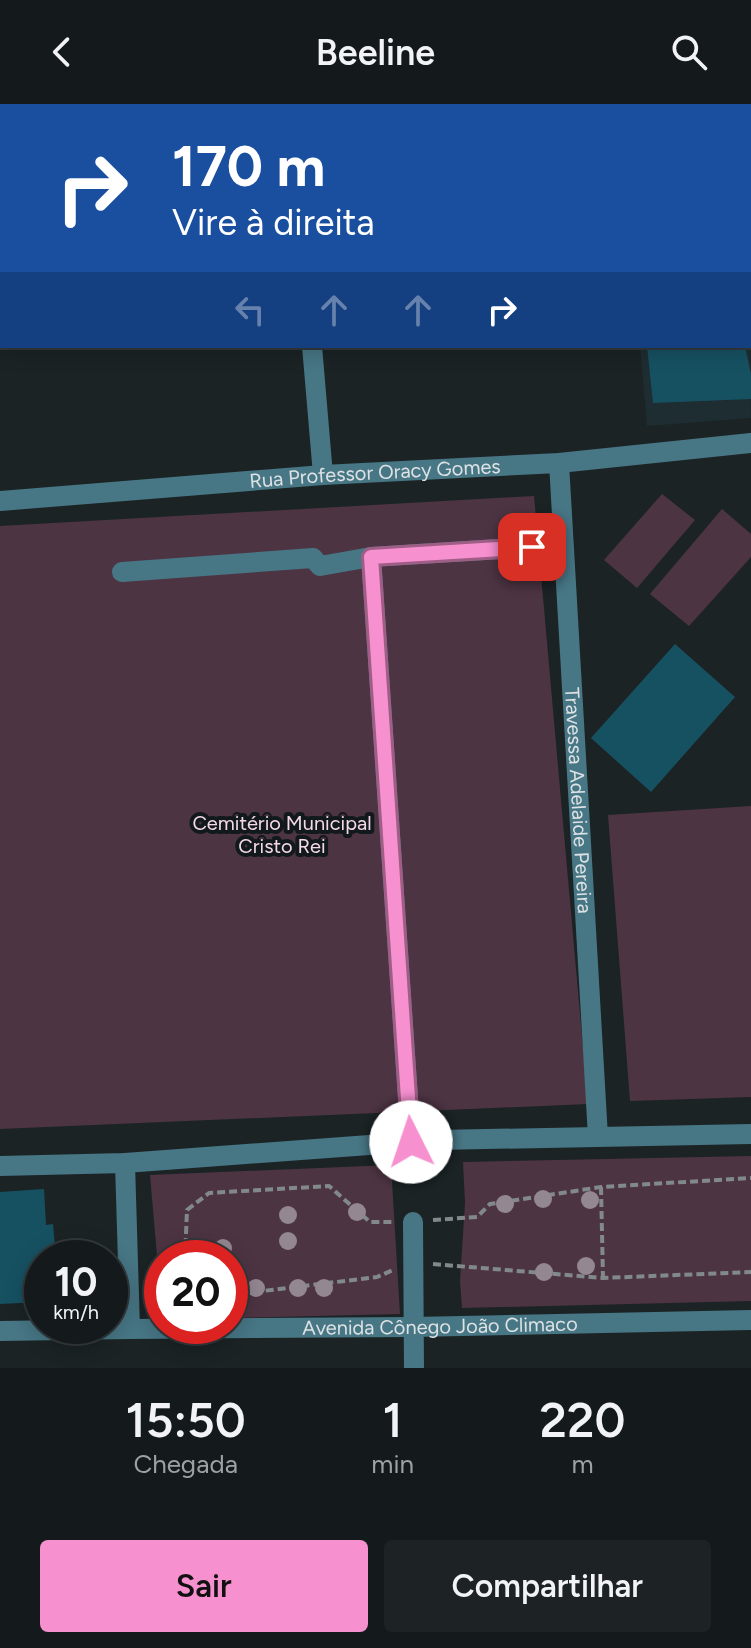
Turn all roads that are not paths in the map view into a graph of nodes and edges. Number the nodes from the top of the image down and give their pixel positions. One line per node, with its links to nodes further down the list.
1 (312, 348): 4 (street)
2 (751, 443): 3 (street, Rua Professor Oracy Gomes)
3 (559, 463): 4 (street, Rua Professor Oracy Gomes); 10 (street, Travessa Adelaide Pereira)
4 (323, 475): 5 (street, Rua Professor Oracy Gomes)
5 (0, 501)
6 (532, 547): 7 (street)
7 (371, 557): 8 (street); 11 (street)
8 (122, 572)
9 (751, 1134): 10 (street)
10 (598, 1137): 11 (street)
11 (411, 1142): 12 (street)
12 (125, 1163): 13 (street); 17 (street)
13 (0, 1166)
14 (413, 1222): 16 (street)
15 (751, 1320): 16 (street, Avenida Cônego João Climaco)
16 (413, 1327): 17 (street, Avenida Cônego João Climaco); 19 (street)
17 (130, 1329): 18 (street, Avenida Cônego João Climaco)
18 (0, 1331)
19 (414, 1368)

